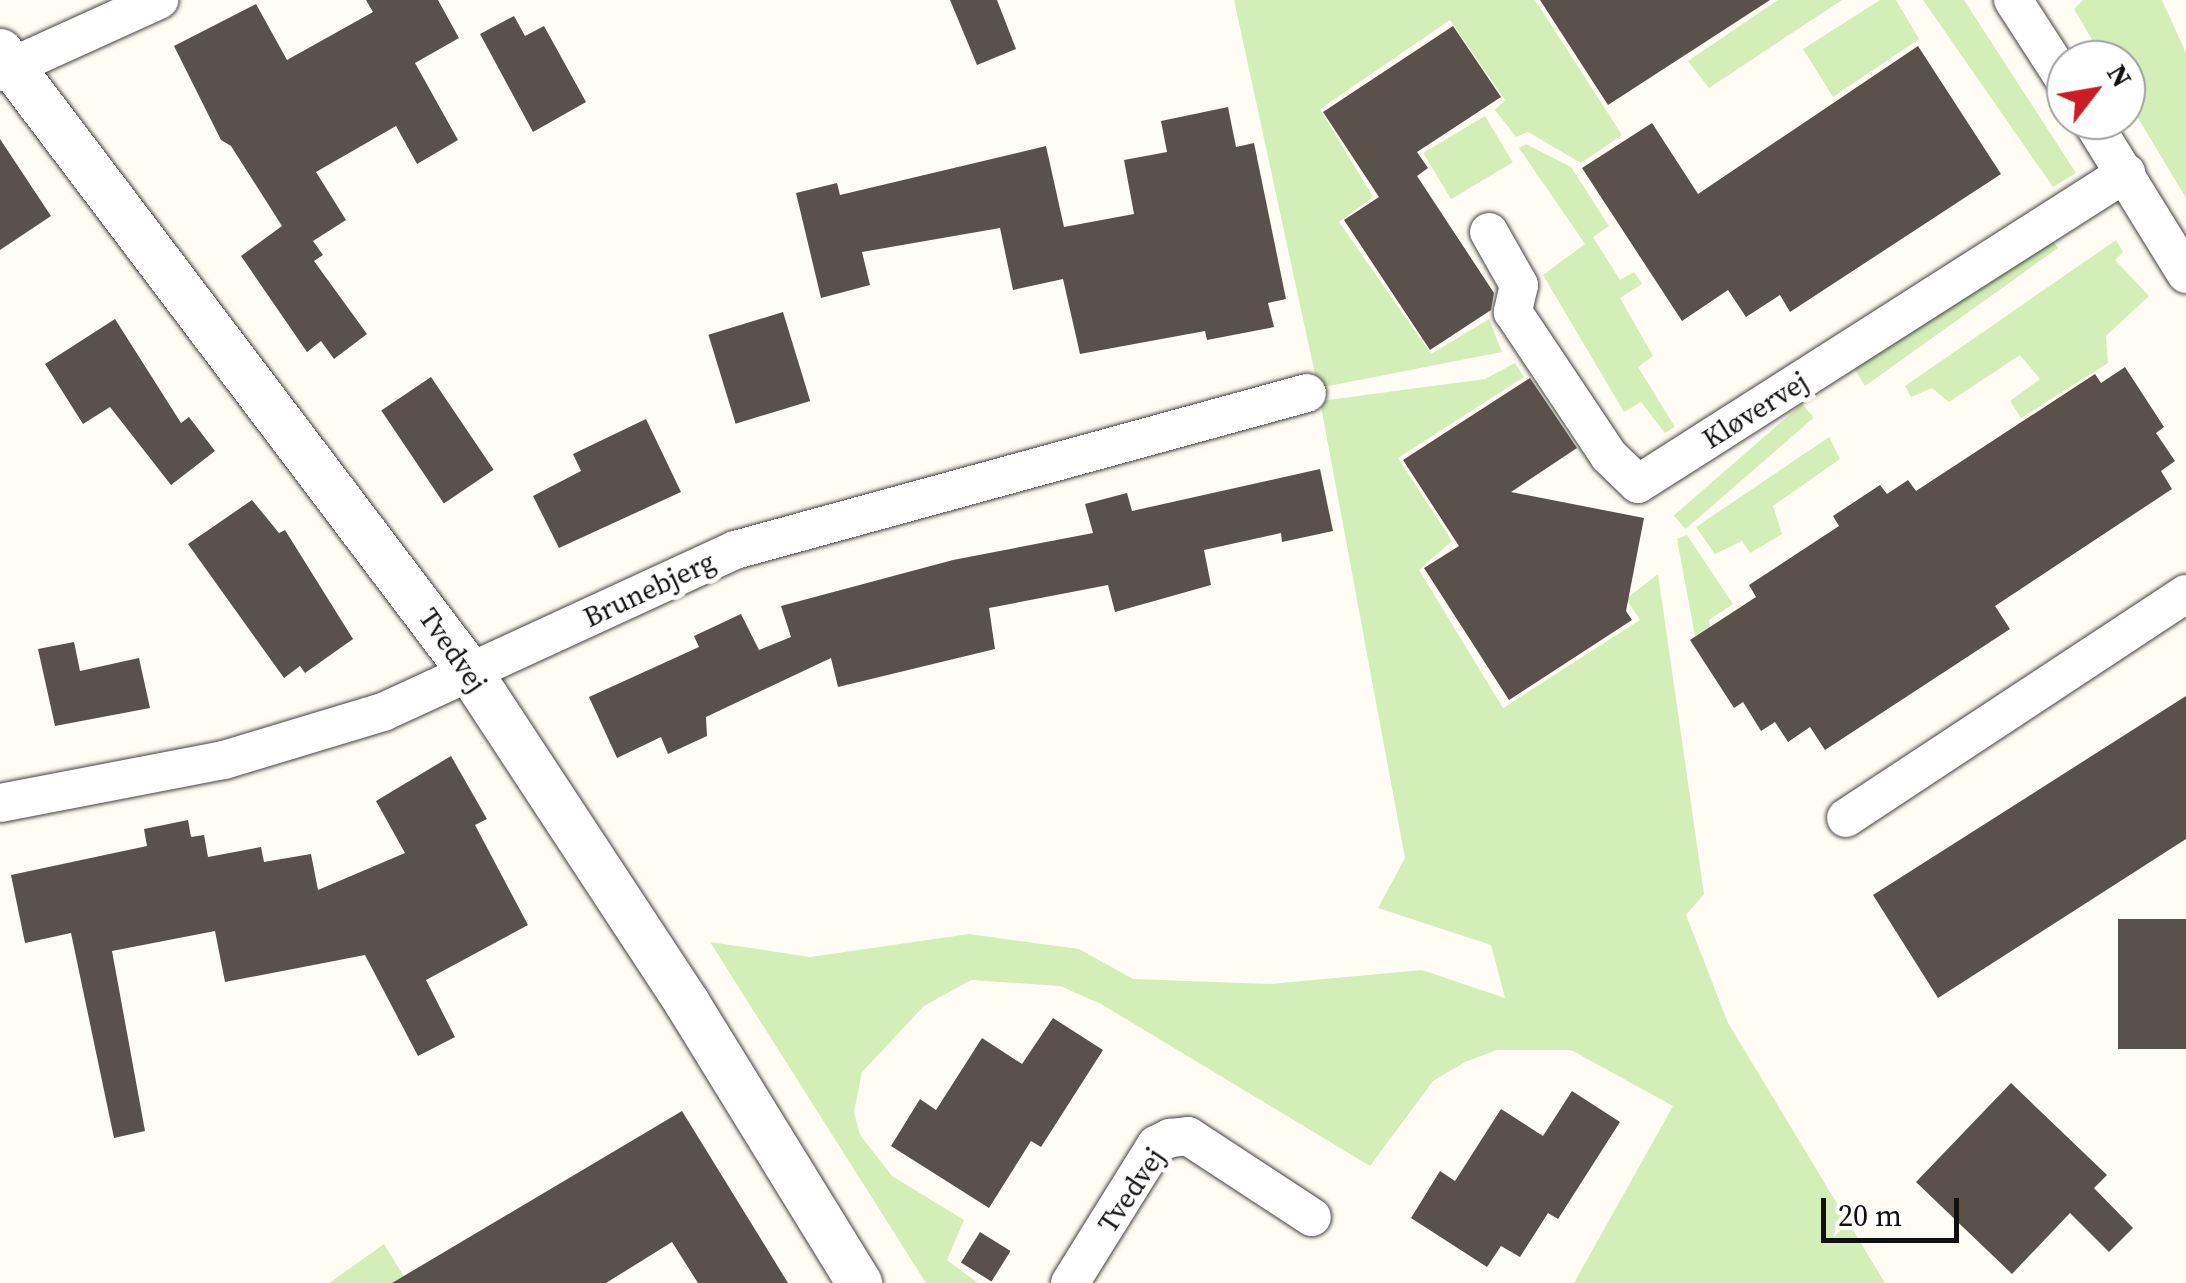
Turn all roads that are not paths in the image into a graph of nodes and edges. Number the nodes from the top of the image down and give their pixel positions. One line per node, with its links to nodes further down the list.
1 (159, 0): 4 (street)
2 (2013, 0): 3 (street)
3 (2046, 51)
4 (4, 63): 11 (street, Tvedvej)
5 (2104, 140): 6 (street)
6 (2126, 173): 7 (street, Kløvervej); 8 (street)
7 (1490, 232)
8 (2186, 274)
9 (1307, 393): 11 (street, Brunebjerg)
10 (2180, 610): 13 (street)
11 (469, 671): 12 (street, Brunebjerg); 15 (street, Tvedvej)
12 (0, 803)
13 (1846, 818)
14 (1312, 1218): 16 (street, Tvedvej)
15 (859, 1283)
16 (1070, 1283)

